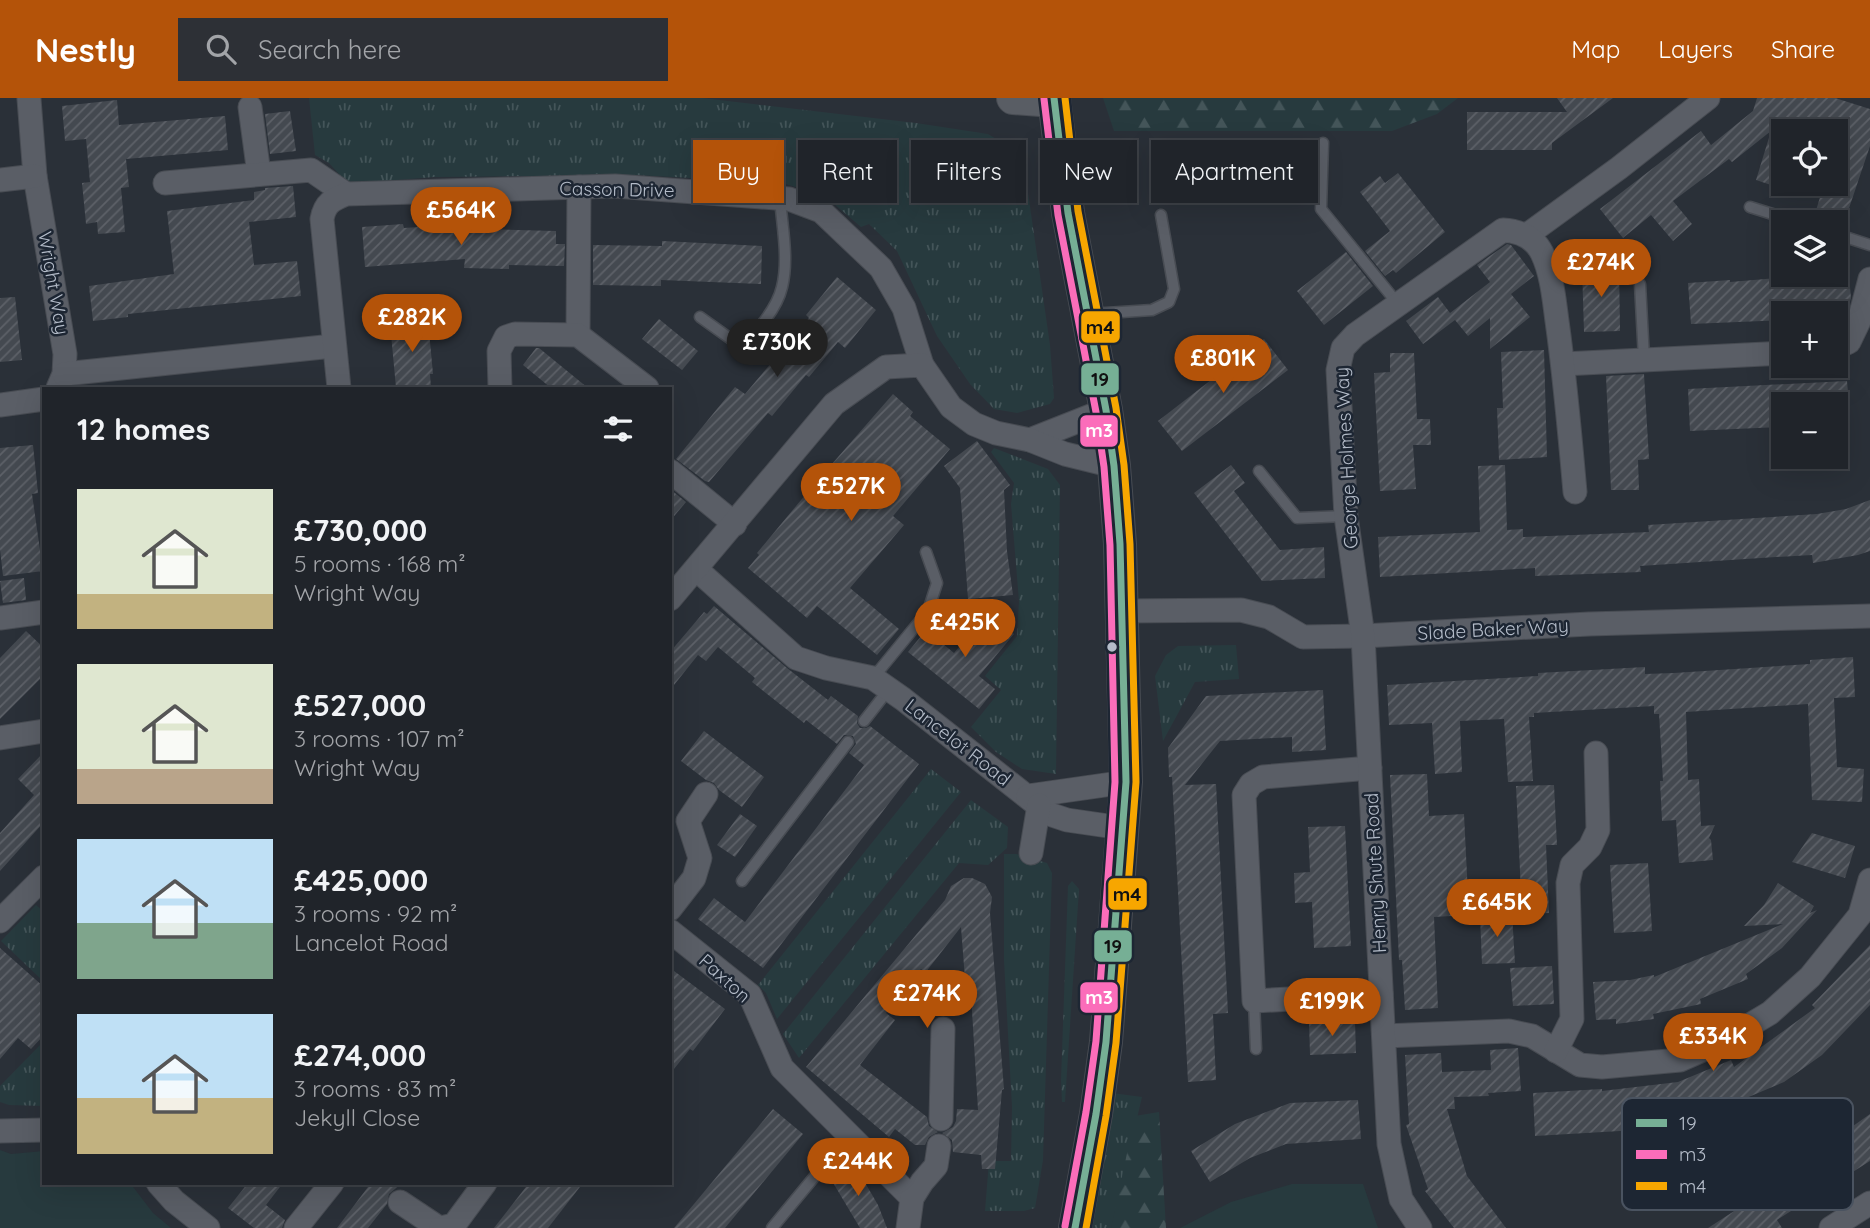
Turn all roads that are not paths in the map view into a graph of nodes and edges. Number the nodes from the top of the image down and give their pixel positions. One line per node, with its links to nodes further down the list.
1 (1013, 98): 4 (street)
2 (1708, 98): 19 (street)
3 (30, 99): 8 (street, Wright Way)
4 (1054, 99): 25 (street)
5 (250, 107): 7 (street)
6 (1323, 143): 24 (lane)
7 (259, 174): 10 (street); 13 (street)
8 (35, 176): 9 (street); 34 (street, Wright Way)
9 (0, 180)
10 (165, 183)
11 (579, 187): 12 (street, Casson Drive); 13 (street, Casson Drive); 27 (street)
12 (693, 192)
13 (346, 194): 29 (street)
14 (784, 198): 33 (street, Casson Drive)
15 (780, 203): 26 (lane)
16 (1750, 208): 17 (lane)
17 (1771, 214)
18 (1161, 215): 25 (lane)
19 (1527, 235): 24 (street, George Holmes Way); 32 (street)
20 (1848, 238): 21 (lane)
21 (1870, 245)
22 (1870, 279): 28 (street)
23 (1640, 284): 31 (lane)
24 (1398, 304): 46 (street, George Holmes Way)
25 (1087, 315): 40 (street)
26 (700, 317)
27 (578, 335): 36 (street); 37 (street)
28 (1848, 342)
29 (333, 346): 34 (street); 35 (street)
30 (1771, 354): 31 (street)
31 (1644, 359): 32 (street)
32 (1563, 364): 45 (street)
33 (922, 365): 41 (street); 47 (street)
34 (61, 381)
35 (339, 387)
36 (500, 387)
37 (646, 387)
38 (42, 400): 39 (street)
39 (0, 405)
40 (1106, 410): 41 (street); 42 (street)
41 (1030, 440): 42 (street)
42 (1114, 466): 51 (street)
43 (1259, 471): 46 (lane)
44 (672, 473): 47 (street)
45 (1575, 492)
46 (1346, 516): 56 (street, George Holmes Way)
47 (734, 524): 49 (street)
48 (926, 552): 57 (lane)
49 (696, 569): 50 (street); 57 (street, Lancelot Road)
50 (672, 597)
51 (1122, 611): 56 (street, Slade Baker Way); 64 (street)
52 (42, 612): 54 (street)
53 (1870, 616): 55 (street); 56 (street, Slade Baker Way)
54 (0, 618)
55 (1870, 621)
56 (1363, 636): 63 (street, Henry Shute Road)
57 (881, 684): 58 (lane, Lancelot Road); 66 (street, Lancelot Road)
58 (864, 721)
59 (42, 731): 60 (street)
60 (0, 738)
61 (848, 742): 71 (lane)
62 (1595, 752): 81 (street)
63 (1370, 768): 76 (street, Henry Shute Road); 77 (street)
64 (1126, 782): 66 (street, Lancelot Road); 67 (street)
65 (706, 794): 72 (street)
66 (1033, 801): 67 (street, Lancelot Road); 68 (street)
67 (1122, 828): 98 (street)
68 (1031, 853)
69 (42, 879): 74 (street)
70 (1870, 880): 73 (street)
71 (742, 881)
72 (672, 906)
73 (1865, 918): 81 (street)
74 (0, 922)
75 (672, 933): 85 (street, Paxton)
76 (1381, 994): 77 (street); 79 (street, Henry Shute Road)
77 (1254, 1001): 80 (lane)
78 (943, 1028): 82 (street)
79 (1384, 1036): 81 (street); 99 (street, Henry Shute Road)
80 (1256, 1049)
81 (1556, 1051)
82 (941, 1119)
83 (42, 1130): 84 (street)
84 (0, 1131)
85 (849, 1135): 90 (street, Paxton); 96 (lane)
86 (939, 1146): 90 (street)
87 (160, 1185): 94 (street)
88 (330, 1185): 95 (street)
89 (484, 1185): 93 (street)
90 (912, 1198): 97 (street)
91 (400, 1202): 93 (street)
92 (1870, 1203): 100 (street)
93 (429, 1225)
94 (208, 1228)
95 (296, 1228)
96 (772, 1228)
97 (908, 1228)
98 (1075, 1228)
99 (1420, 1228)
100 (1831, 1228)

